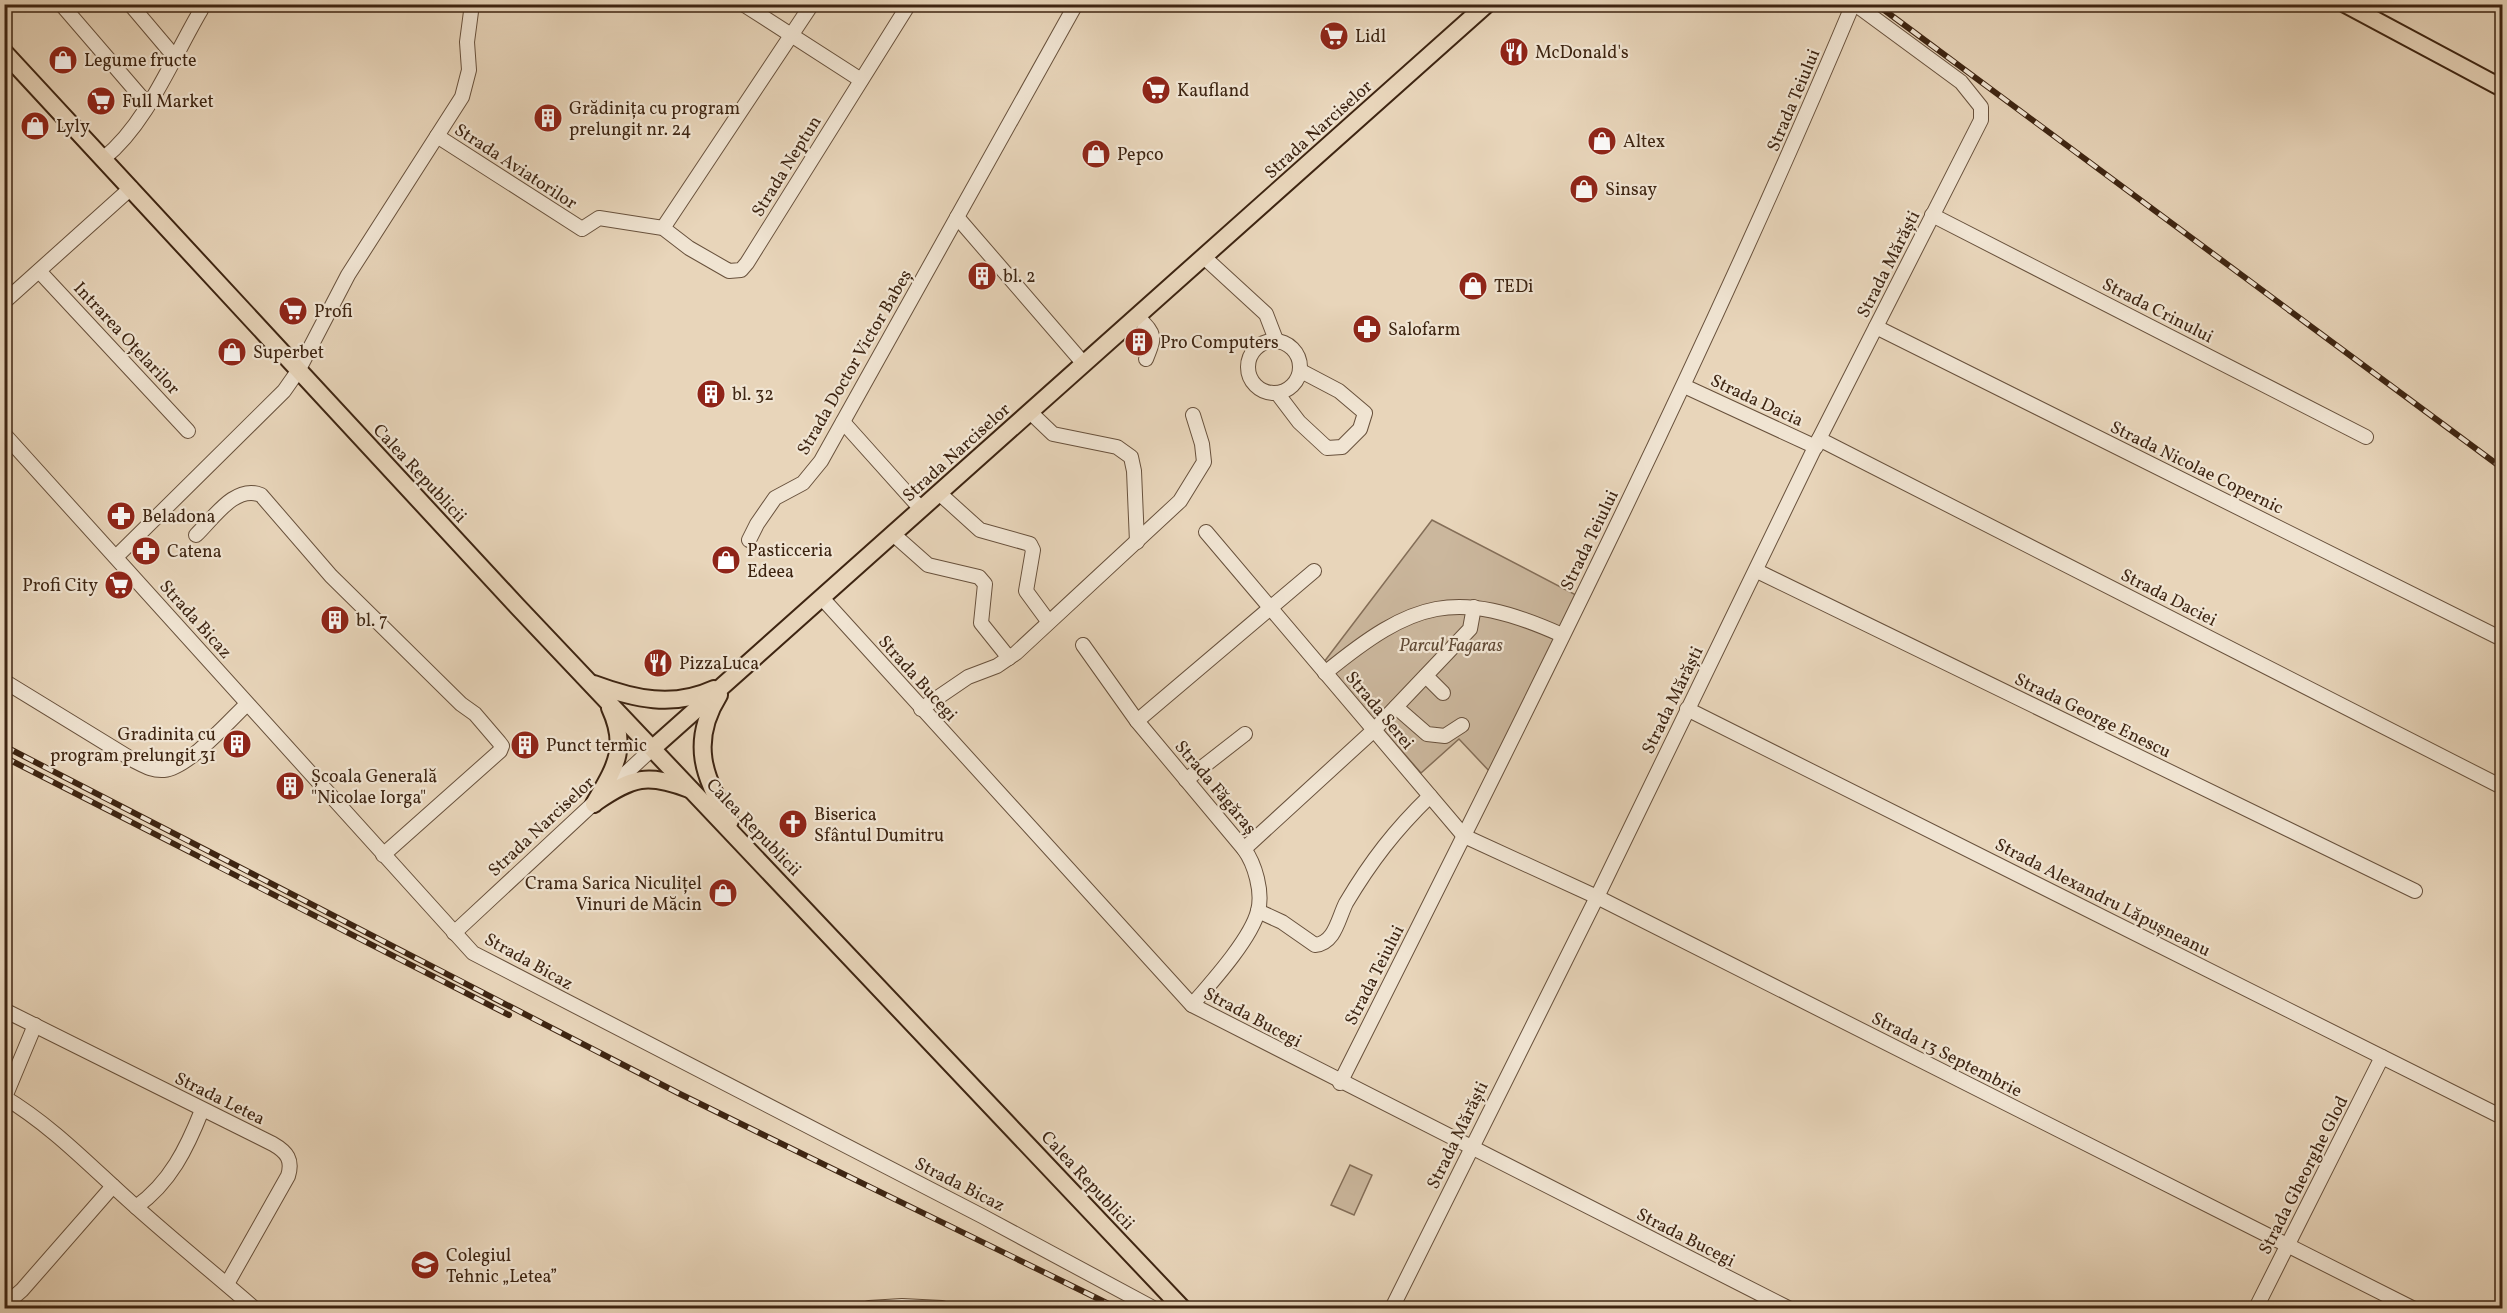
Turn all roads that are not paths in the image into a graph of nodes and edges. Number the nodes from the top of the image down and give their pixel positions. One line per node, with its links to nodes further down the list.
1 (61, 4): 17 (street)
2 (130, 4): 14 (street)
3 (472, 4): 19 (street, Strada Aviatorilor)
4 (743, 4): 12 (street)
5 (812, 4): 12 (street)
6 (909, 4): 15 (street, Strada Neptun)
7 (1076, 4): 23 (street, Strada Doctor Victor Babeș)
8 (1487, 4): 25 (main road, Strada Narciselor)
9 (1854, 4): 18 (street, Strada Teiului); 35 (street, Strada Teiului)
10 (2345, 4): 16 (main road)
11 (201, 10): 14 (street)
12 (792, 36): 15 (street); 24 (street)
13 (4, 52): 20 (main road, Calea Republicii)
14 (174, 56): 17 (street)
15 (861, 80): 24 (street, Strada Neptun)
16 (2502, 88)
17 (148, 105): 20 (street)
18 (1981, 106): 22 (street, Strada Mărăști)
19 (437, 136): 24 (street, Strada Aviatorilor); 33 (street, Strada Aviatorilor)
20 (104, 158): 21 (main road, Calea Republicii)
21 (131, 188): 26 (street); 33 (main road, Calea Republicii)
22 (1932, 215): 29 (street, Strada Mărăști); 42 (street, Strada Crinului)
23 (957, 217): 32 (street); 39 (street, Strada Doctor Victor Babeș)
24 (663, 228)
25 (1204, 257): 28 (main road, Strada Narciselor); 30 (street)
26 (39, 270): 27 (street); 40 (street, Intrarea Oțelarilor)
27 (4, 302)
28 (1137, 316): 31 (street); 32 (main road, Strada Narciselor)
29 (1876, 327): 43 (street, Strada Mărăști); 59 (street, Strada Nicolae Copernic)
30 (1276, 340): 34 (street); 36 (street)
31 (1146, 359)
32 (1084, 364): 37 (main road, Strada Narciselor)
33 (298, 371): 51 (street); 65 (main road, Calea Republicii)
34 (1301, 371): 36 (street); 36 (street)
35 (1684, 386): 43 (street, Strada Dacia); 58 (street, Strada Teiului)
36 (1277, 393)
37 (1030, 412): 44 (main road, Strada Narciselor); 50 (street)
38 (1193, 415): 50 (street)
39 (843, 422): 45 (street); 49 (street, Strada Doctor Victor Babeș)
40 (188, 431)
41 (4, 435): 51 (street, Strada Bicaz)
42 (2366, 437)
43 (1817, 443): 53 (street, Strada Mărăști); 79 (street, Strada Daciei)
44 (939, 493): 45 (main road, Strada Narciselor); 57 (street)
45 (921, 509): 47 (main road, Strada Narciselor)
46 (1206, 532): 55 (street)
47 (893, 534): 54 (main road, Strada Narciselor); 61 (street)
48 (196, 535): 86 (street)
49 (749, 540)
50 (1137, 542): 57 (street)
51 (116, 557): 69 (street, Strada Bicaz)
52 (1314, 570): 55 (street)
53 (1756, 571): 72 (street, Strada Mărăști); 87 (street, Strada George Enescu)
54 (822, 598): 66 (main road, Strada Narciselor); 71 (street, Strada Bucegi)
55 (1268, 607): 62 (street, Strada Serei); 73 (street)
56 (1474, 607): 58 (street); 62 (street); 63 (street)
57 (1048, 621): 61 (street)
58 (1562, 635): 83 (street, Strada Teiului)
59 (2502, 639)
60 (1083, 645): 73 (street, Strada Făgăraș)
61 (1009, 658): 71 (street)
62 (1325, 673): 75 (street, Strada Serei)
63 (1426, 676): 67 (street); 70 (street)
64 (4, 681): 69 (street)
65 (591, 683): 66 (main road); 68 (main road, Calea Republicii)
66 (726, 683): 77 (main road, Strada Narciselor); 84 (main road)
67 (1443, 693)
68 (604, 697): 77 (main road, Calea Republicii); 82 (main road)
69 (247, 704): 86 (street, Strada Bicaz)
70 (1396, 707): 74 (street); 75 (street)
71 (921, 709): 91 (street, Strada Bucegi)
72 (1687, 709): 88 (street, Strada Mărăști); 94 (street, Strada Alexandru Lăpușneanu)
73 (1137, 721): 78 (street, Strada Făgăraș)
74 (1462, 725)
75 (1374, 730): 81 (street, Strada Serei); 85 (street)
76 (1245, 734): 78 (street)
77 (653, 748): 80 (main road, Calea Republicii); 82 (street, Strada Narciselor)
78 (1186, 780): 85 (street, Strada Făgăraș)
79 (2502, 787)
80 (692, 791): 82 (main road); 84 (main road, Calea Republicii)
81 (1430, 796): 83 (street, Strada Serei); 89 (street)
82 (594, 804): 90 (street, Strada Narciselor)
83 (1464, 836): 88 (street, Strada 13 Septembrie); 95 (street, Strada Teiului)
84 (746, 847): 109 (main road, Calea Republicii)
85 (1244, 849): 89 (street, Strada Făgăraș)
86 (383, 855): 90 (street, Strada Bicaz)
87 (2415, 891)
88 (1597, 897): 99 (street, Strada Mărăști); 102 (street, Strada 13 Septembrie)
89 (1258, 910): 91 (street)
90 (454, 933): 108 (street, Strada Bicaz)
91 (1192, 1005): 95 (street, Strada Bucegi)
92 (4, 1010): 93 (street, Strada Letea)
93 (35, 1025): 96 (street); 97 (street, Strada Letea)
94 (2382, 1057): 98 (street, Strada Alexandru Lăpușneanu); 102 (street, Strada Gheorghe Glod)
95 (1340, 1083): 99 (street, Strada Bucegi)
96 (5, 1097): 100 (street)
97 (202, 1110): 101 (street); 103 (street, Strada Letea)
98 (2502, 1117)
99 (1471, 1148): 110 (street, Strada Mărăști); 111 (street, Strada Bucegi)
100 (113, 1186): 101 (street); 104 (street)
101 (136, 1207): 103 (street)
102 (2287, 1246): 112 (street, Strada Gheorghe Glod); 113 (street, Strada 13 Septembrie)
103 (227, 1284): 105 (street)
104 (4, 1298)
105 (254, 1308)
106 (869, 1308): 107 (street)
107 (942, 1308)
108 (1153, 1308)
109 (1182, 1308)
110 (1392, 1308)
111 (1788, 1308)
112 (2256, 1308)
113 (2412, 1308)

